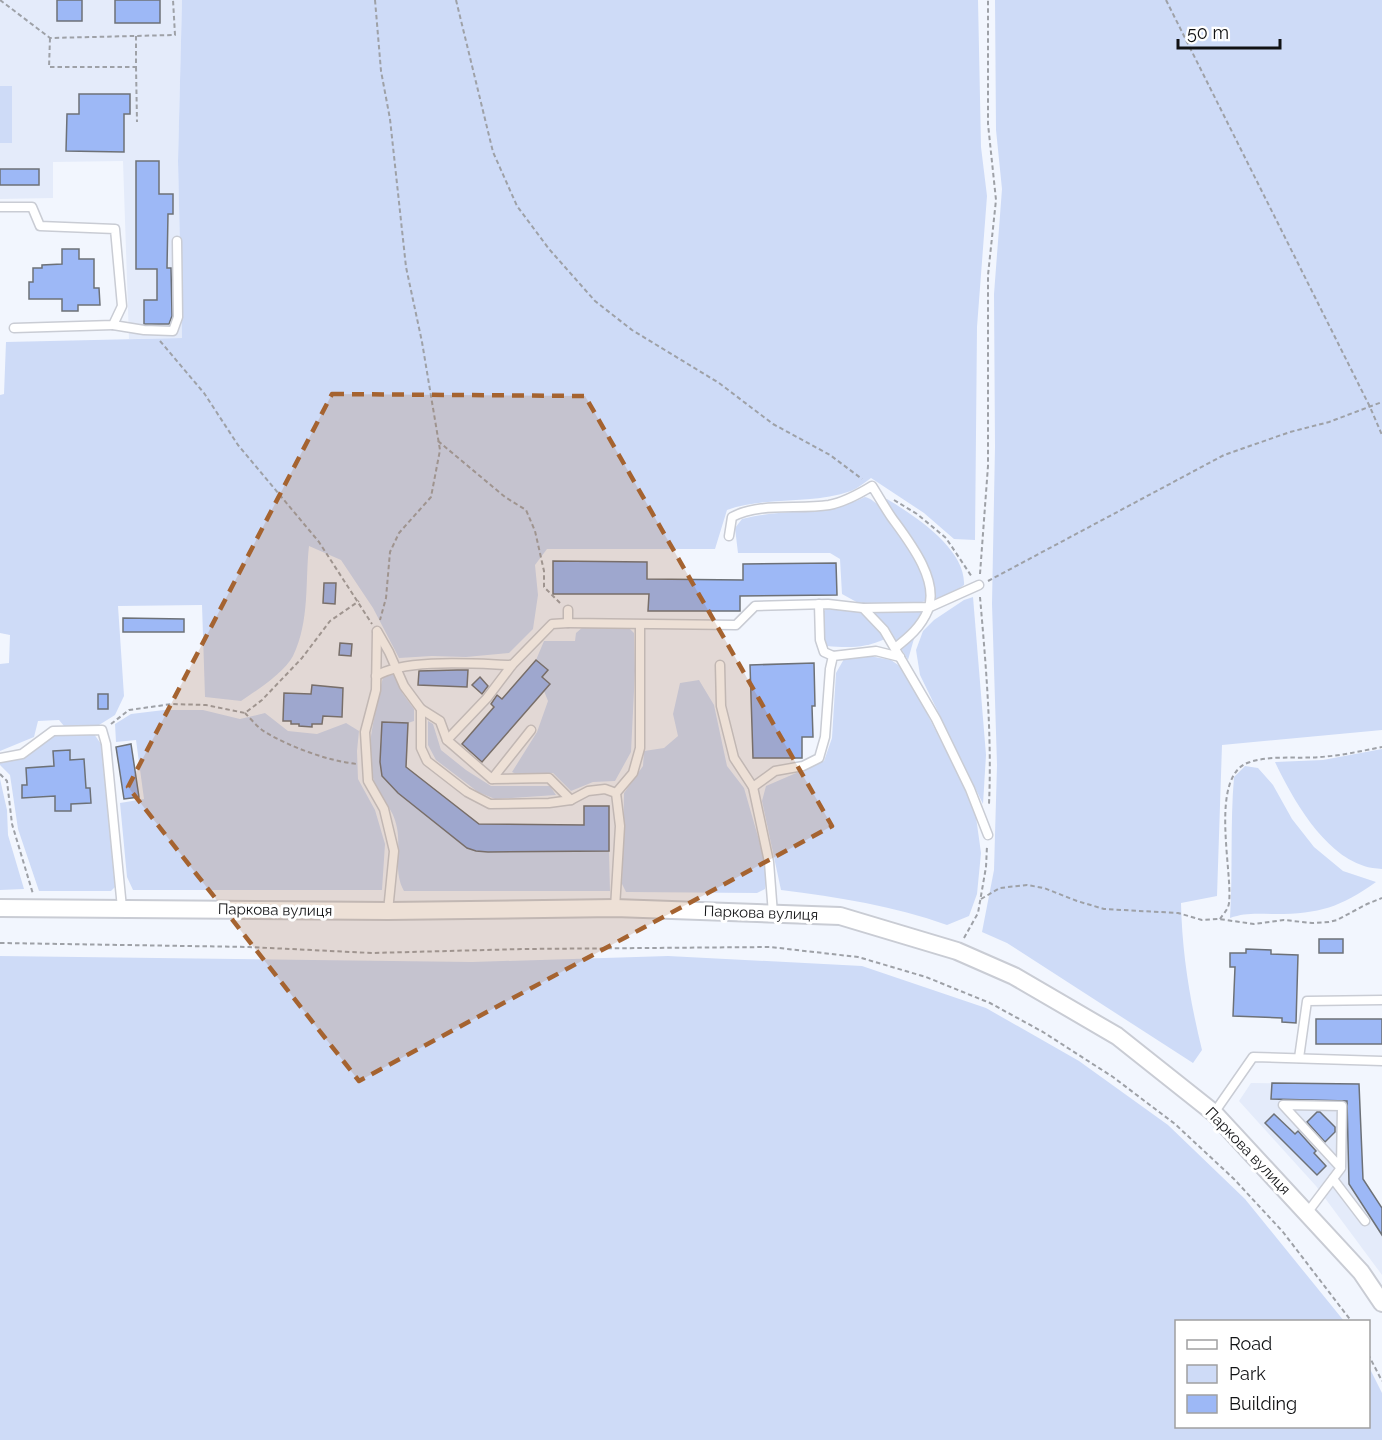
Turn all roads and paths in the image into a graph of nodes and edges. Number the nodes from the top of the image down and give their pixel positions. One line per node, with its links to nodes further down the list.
1 (0, 0): 8 (path)
2 (174, 0): 7 (path)
3 (375, 0): 19 (path)
4 (456, 0): 20 (path)
5 (988, 0): 22 (path)
6 (1166, 0): 17 (path)
7 (136, 36): 8 (path); 9 (path)
8 (50, 38): 9 (path)
9 (136, 67): 10 (path)
10 (137, 122)
11 (0, 207): 13 (lane)
12 (177, 241): 15 (lane)
13 (113, 325): 14 (lane); 15 (lane)
14 (14, 328)
15 (153, 330): 23 (path)
16 (1382, 402): 17 (path)
17 (1370, 407): 18 (path); 22 (path)
18 (1382, 435)
19 (438, 441): 27 (path); 30 (path)
20 (872, 486): 21 (lane); 22 (path); 25 (lane)
21 (729, 536)
22 (979, 585): 25 (lane); 51 (path)
23 (359, 601): 30 (path); 39 (path)
24 (819, 604): 26 (lane); 29 (lane); 32 (lane)
25 (930, 607): 26 (lane); 31 (lane)
26 (863, 608): 31 (lane)
27 (568, 610): 28 (lane)
28 (568, 622): 29 (lane); 34 (lane)
29 (640, 625): 49 (lane)
30 (376, 631): 36 (lane); 37 (lane)
31 (895, 648): 33 (lane)
32 (833, 656): 33 (lane); 48 (lane)
33 (900, 657): 51 (lane)
34 (512, 664): 36 (lane); 42 (lane)
35 (720, 665): 48 (lane)
36 (397, 669): 37 (lane); 38 (lane)
37 (376, 676): 45 (lane)
38 (421, 709): 42 (lane); 50 (lane)
39 (245, 712): 40 (path); 45 (path)
40 (102, 730): 44 (lane); 56 (lane)
41 (531, 730): 47 (lane)
42 (447, 740): 47 (lane)
43 (1382, 747): 60 (path)
44 (0, 758)
45 (367, 765): 58 (lane)
46 (0, 774): 55 (path)
47 (492, 779): 50 (lane)
48 (753, 787): 59 (lane)
49 (616, 793): 50 (lane); 57 (lane)
50 (571, 800)
51 (988, 835): 53 (path)
52 (1382, 898): 60 (path)
53 (981, 899): 60 (path); 62 (path)
54 (0, 908): 55 (street, Паркова вулиця)
55 (36, 908): 56 (street, Паркова вулиця)
56 (122, 908): 58 (street, Паркова вулиця)
57 (615, 908): 58 (street, Паркова вулиця); 59 (street, Паркова вулиця)
58 (387, 911)
59 (773, 914): 62 (street, Паркова вулиця)
60 (1219, 919)
61 (0, 943): 72 (path)
62 (957, 951): 66 (street, Паркова вулиця)
63 (1382, 1000): 64 (lane)
64 (1299, 1058): 65 (lane); 66 (lane)
65 (1382, 1061)
66 (1214, 1113): 69 (street, Паркова вулиця)
67 (1341, 1168): 67 (lane); 68 (lane)
68 (1333, 1179): 69 (lane); 70 (lane)
69 (1307, 1213): 71 (street, Паркова вулиця)
70 (1365, 1221)
71 (1382, 1303)
72 (1350, 1320)
73 (1370, 1358): 74 (path)
74 (1382, 1381)

